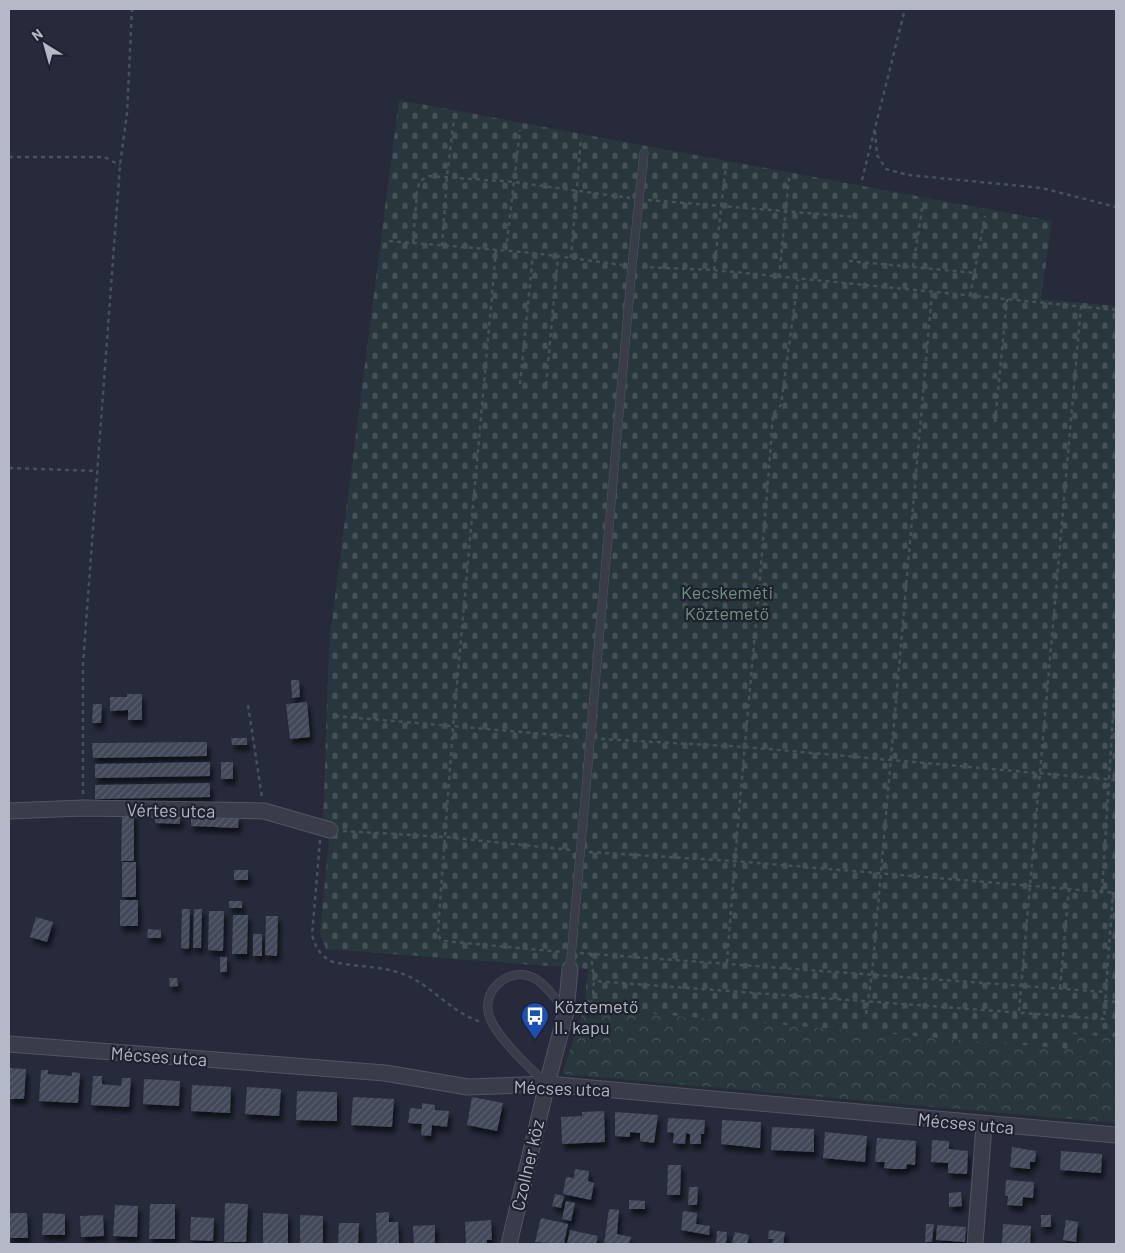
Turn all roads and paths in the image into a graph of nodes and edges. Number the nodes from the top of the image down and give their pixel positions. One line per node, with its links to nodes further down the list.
1 (132, 9): 9 (path)
2 (905, 9): 5 (path)
3 (454, 119): 11 (path)
4 (520, 130): 14 (path)
5 (875, 131): 13 (path); 19 (path)
6 (581, 138): 15 (path)
7 (644, 152): 16 (lane)
8 (9, 157): 9 (path)
9 (120, 165): 47 (path)
10 (726, 165): 18 (path)
11 (447, 176): 14 (path); 24 (path); 25 (path)
12 (789, 178): 20 (path)
13 (862, 180)
14 (514, 182): 15 (path); 27 (path)
15 (577, 190): 16 (path); 30 (path)
16 (640, 199): 18 (path); 32 (lane)
17 (923, 203): 33 (path)
18 (721, 204): 20 (path); 34 (path)
19 (1116, 207)
20 (786, 212): 22 (path); 36 (path)
21 (985, 216): 35 (path)
22 (856, 217)
23 (389, 241): 24 (path)
24 (413, 243): 25 (path)
25 (442, 246): 26 (path)
26 (496, 250): 27 (path); 51 (path)
27 (506, 250): 28 (path)
28 (534, 253): 29 (path); 43 (path)
29 (558, 256): 30 (path); 44 (path)
30 (571, 258): 32 (path)
31 (849, 261): 33 (path)
32 (632, 266): 34 (path); 52 (lane)
33 (913, 268): 35 (path)
34 (714, 270): 36 (path)
35 (975, 273): 39 (path)
36 (779, 277): 37 (path)
37 (798, 279): 38 (path); 53 (path)
38 (932, 292): 39 (path); 54 (path)
39 (970, 296): 40 (path)
40 (1007, 299): 41 (path); 45 (path)
41 (1081, 306): 42 (path); 55 (path)
42 (1116, 310)
43 (520, 384)
44 (546, 385)
45 (995, 422)
46 (9, 468): 47 (path)
47 (97, 471): 58 (path)
48 (1116, 683): 56 (path)
49 (248, 705): 60 (path)
50 (335, 716): 51 (path)
51 (453, 728): 52 (path); 62 (path)
52 (592, 738): 53 (path); 63 (lane)
53 (745, 747): 54 (path); 64 (path)
54 (892, 761): 55 (path); 65 (path)
55 (1040, 772): 56 (path); 66 (path)
56 (1111, 780): 57 (path); 68 (path)
57 (1116, 780)
58 (83, 808): 59 (street, Vértes utca); 60 (street, Vértes utca)
59 (9, 810)
60 (264, 811): 61 (street, Vértes utca)
61 (330, 830): 62 (path); 86 (path)
62 (445, 837): 63 (path); 71 (path)
63 (581, 851): 64 (path); 71 (lane)
64 (734, 861): 65 (path); 72 (path)
65 (881, 874): 66 (path); 74 (path)
66 (1031, 884): 67 (path); 76 (path)
67 (1069, 888): 68 (path); 77 (path)
68 (1102, 891): 69 (path)
69 (1115, 892): 78 (path)
70 (591, 952): 71 (path); 72 (path); 75 (path)
71 (572, 953): 73 (lane)
72 (727, 963): 74 (path)
73 (570, 969): 84 (street, Czollner köz)
74 (872, 974): 76 (path); 80 (path)
75 (594, 981): 79 (path); 80 (path)
76 (1021, 985): 77 (path); 83 (path)
77 (1060, 988): 78 (path)
78 (1105, 992): 81 (path)
79 (593, 994)
80 (867, 1000): 83 (path); 85 (path)
81 (1104, 1002): 82 (path); 83 (path)
82 (1116, 1002)
83 (1019, 1011)
84 (566, 1012): 86 (lane); 88 (street, Czollner köz)
85 (866, 1014)
86 (494, 1026): 88 (lane)
87 (9, 1044): 88 (street, Mécses utca)
88 (547, 1084): 89 (street, Mécses utca); 91 (street, Czollner köz)
89 (984, 1125): 90 (street, Mécses utca); 92 (street)
90 (1116, 1135)
91 (509, 1244)
92 (974, 1244)

